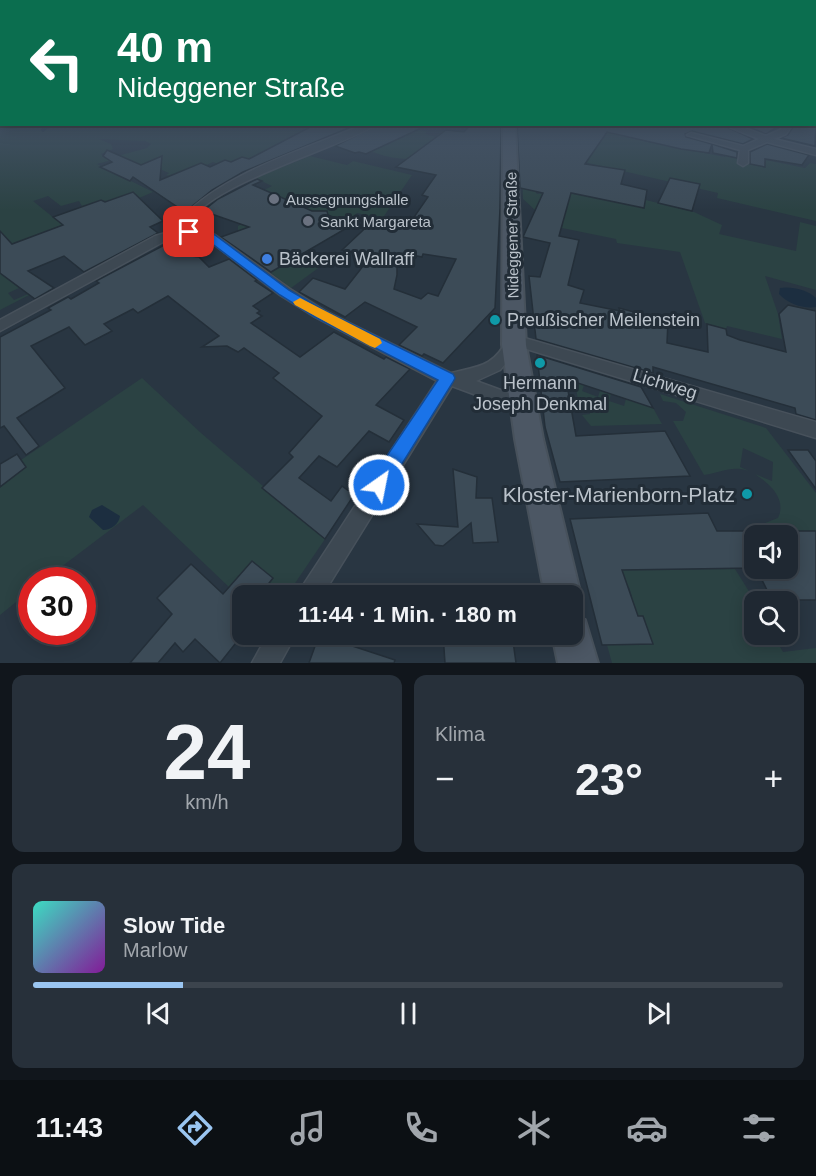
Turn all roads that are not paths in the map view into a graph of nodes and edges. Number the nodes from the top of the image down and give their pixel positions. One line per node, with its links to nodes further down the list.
1 (317, 148): 9 (street)
2 (510, 148): 11 (street, Nideggener Straße)
3 (740, 148): 6 (street)
4 (747, 148): 6 (street)
5 (800, 148): 7 (street)
6 (744, 149): 8 (street)
7 (816, 152)
8 (743, 163)
9 (182, 232): 10 (street); 12 (street)
10 (0, 326)
11 (514, 343): 12 (street); 13 (street, Nideggener Straße); 14 (street, Lichweg)
12 (448, 378): 13 (street); 15 (street)
13 (522, 405): 16 (street, Nideggener Straße)
14 (816, 430)
15 (315, 585)
16 (561, 585)
17 (276, 645): 19 (street)
18 (574, 645): 20 (street)
19 (265, 663)
20 (578, 663)

